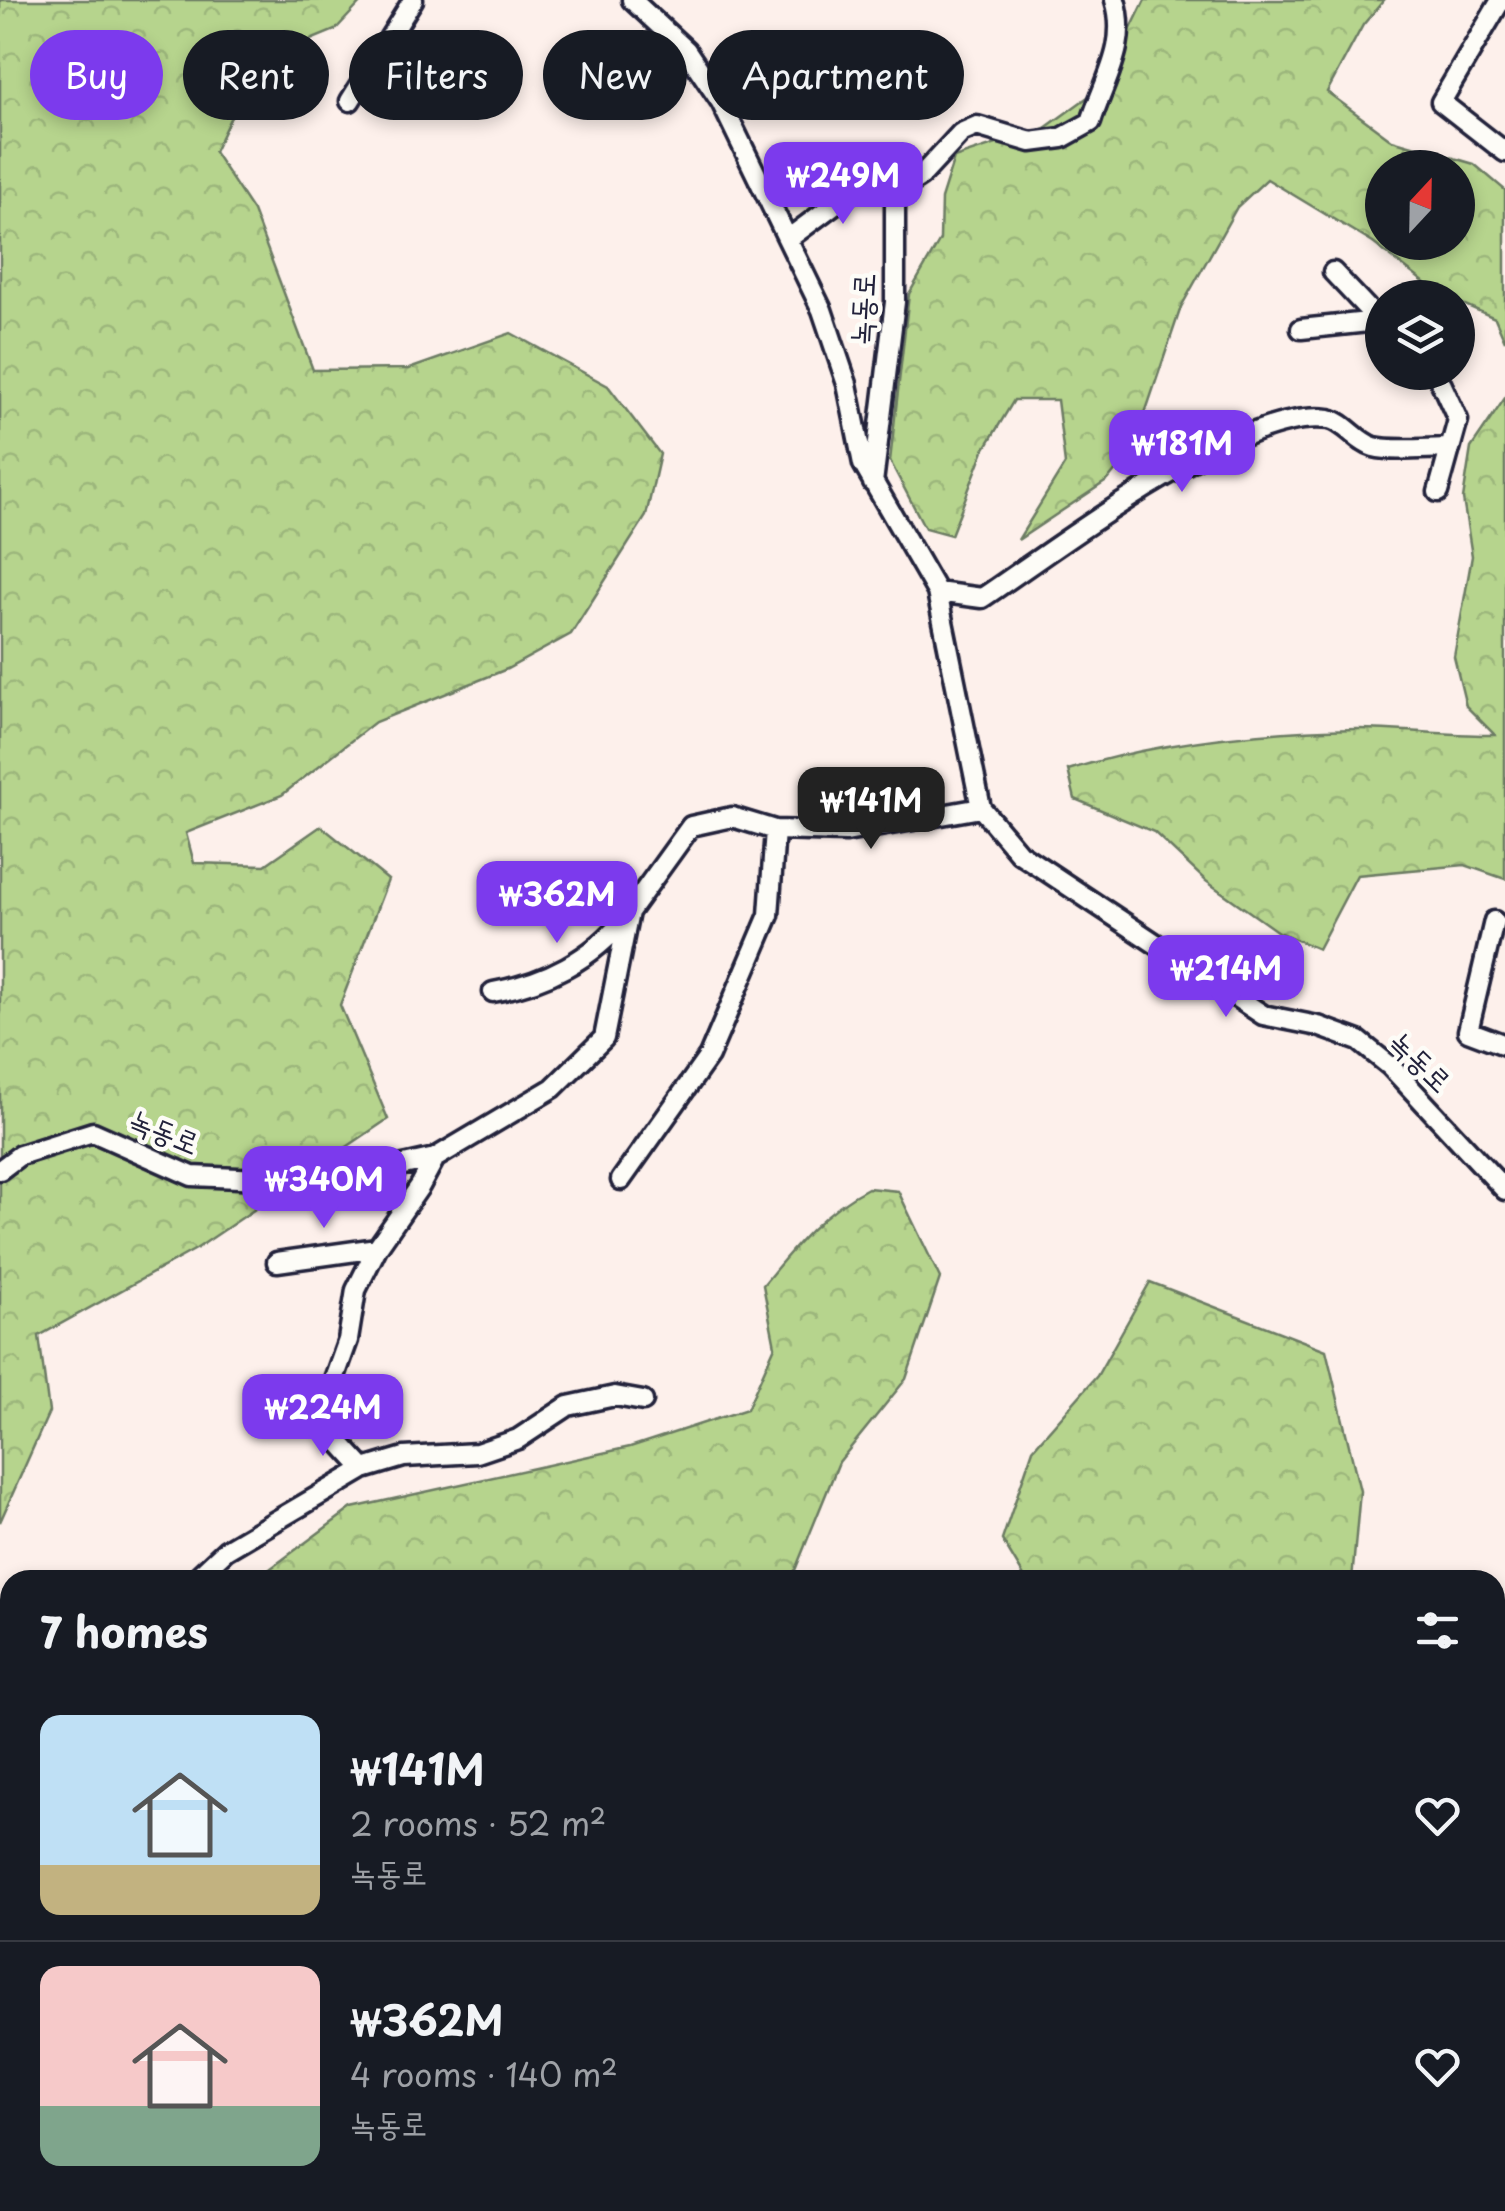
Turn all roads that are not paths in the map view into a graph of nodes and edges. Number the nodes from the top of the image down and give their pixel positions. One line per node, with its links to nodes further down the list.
1 (413, 0): 5 (street)
2 (632, 0): 8 (street, 녹동로)
3 (1115, 0): 15 (street, 녹동로)
4 (1501, 0): 6 (street)
5 (394, 30)
6 (1505, 152)
7 (870, 177): 8 (street)
8 (788, 240): 15 (street, 녹동로)
9 (1333, 272): 10 (street)
10 (1365, 306)
11 (1365, 323): 12 (street)
12 (1301, 329)
13 (1444, 390): 14 (street)
14 (1450, 448): 16 (street); 17 (street)
15 (873, 484): 17 (street, 녹동로)
16 (1438, 492)
17 (936, 592): 18 (street, 녹동로)
18 (981, 808): 19 (street, 녹동로); 27 (street, 녹동로)
19 (775, 830): 20 (street, 녹동로); 26 (street)
20 (629, 912): 22 (street, 녹동로); 24 (street, 녹동로)
21 (1494, 921): 23 (street, 녹동로)
22 (493, 992)
23 (1505, 1045)
24 (435, 1158): 25 (street, 녹동로); 28 (street, 녹동로)
25 (0, 1170)
26 (621, 1180)
27 (1505, 1190)
28 (377, 1248): 29 (street); 31 (street, 녹동로)
29 (277, 1262)
30 (643, 1401): 31 (street)
31 (364, 1469): 32 (street)
32 (205, 1570)

